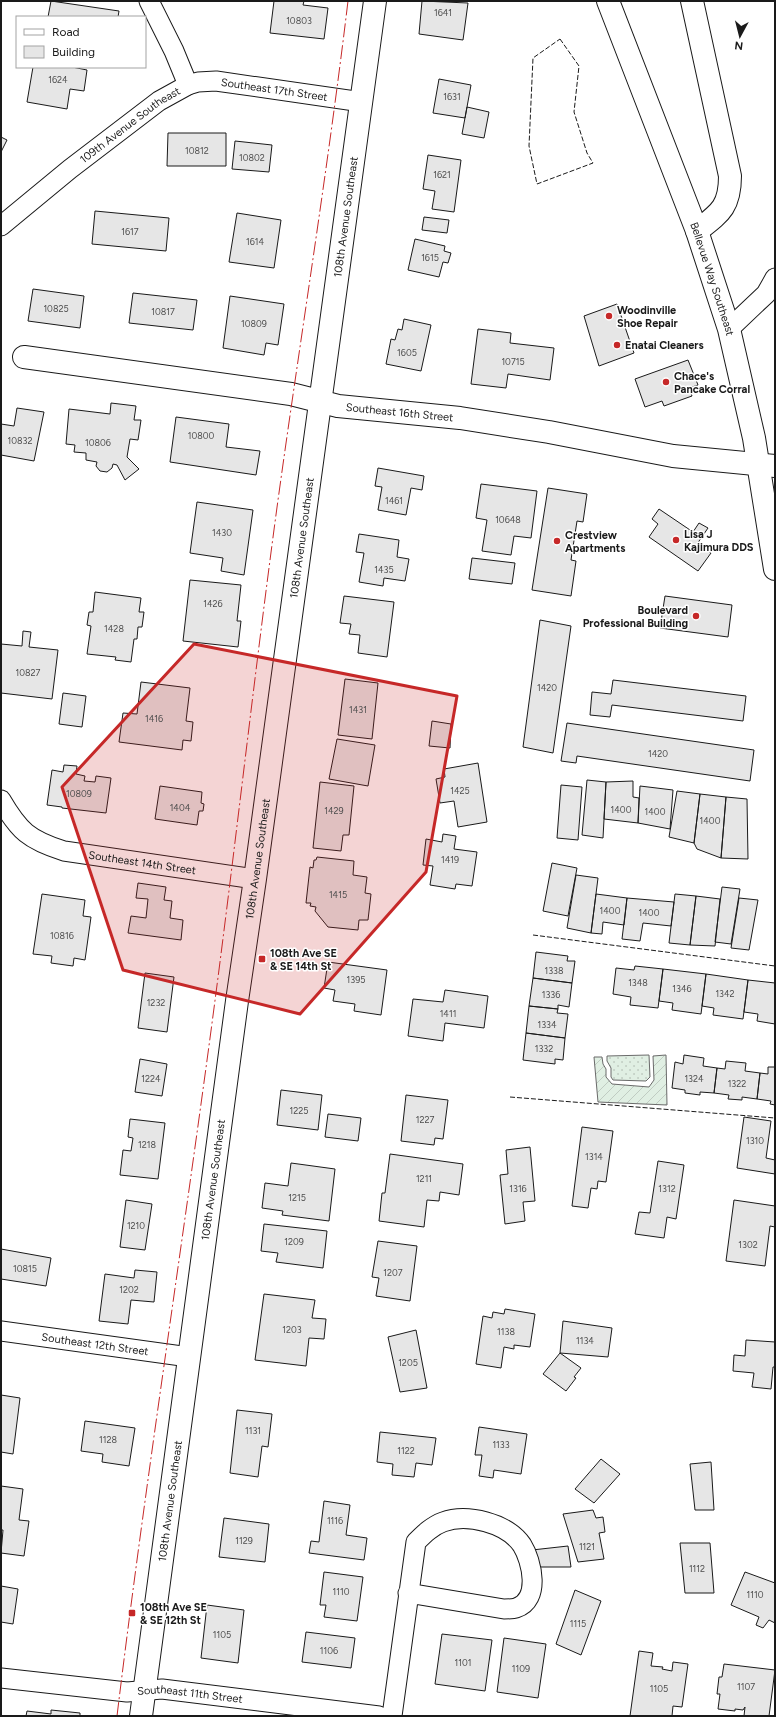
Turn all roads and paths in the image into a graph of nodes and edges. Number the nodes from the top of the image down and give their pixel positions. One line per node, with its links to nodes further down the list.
1 (149, 1): 5 (street, 109th Avenue Southeast)
2 (375, 1): 6 (street, 108th Avenue Southeast)
3 (608, 1): 8 (street, Bellevue Way Southeast)
4 (692, 1): 8 (street)
5 (188, 85): 6 (street, Southeast 17th Street); 7 (street, 109th Avenue Southeast)
6 (362, 102): 12 (street, 108th Avenue Southeast)
7 (1, 226)
8 (696, 231): 10 (street, Bellevue Way Southeast)
9 (775, 278): 10 (street)
10 (729, 329): 13 (street, Bellevue Way Southeast)
11 (24, 357): 12 (street, Southeast 16th Street)
12 (321, 402): 13 (street, Southeast 16th Street); 16 (street, 108th Avenue Southeast)
13 (767, 465): 14 (street, Bellevue Way Southeast)
14 (775, 569)
15 (1, 800): 16 (street, Southeast 14th Street)
16 (255, 879): 18 (street, 108th Avenue Southeast)
17 (1, 1331): 18 (street, Southeast 12th Street)
18 (189, 1357): 21 (street, 108th Avenue Southeast)
19 (408, 1593): 19 (street); 24 (street)
20 (1, 1678): 21 (street, Southeast 11th Street)
21 (144, 1691): 22 (street, 108th Avenue Southeast); 23 (street, Southeast 11th Street)
22 (140, 1716)
23 (379, 1716)
24 (392, 1716)

